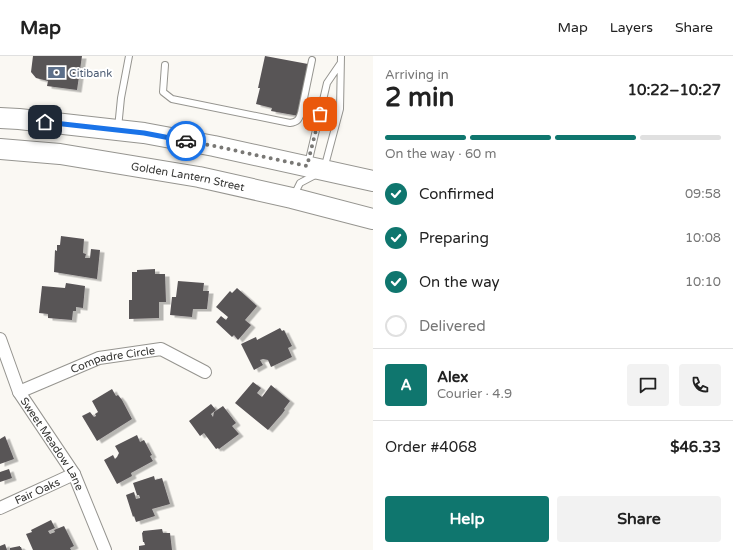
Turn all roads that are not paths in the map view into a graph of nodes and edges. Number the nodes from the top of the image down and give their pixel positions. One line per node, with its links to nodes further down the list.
1 (129, 56): 7 (lane)
2 (341, 56): 4 (lane)
3 (312, 60): 5 (lane)
4 (340, 64): 9 (lane); 9 (lane)
5 (165, 65)
6 (0, 118): 7 (main road)
7 (118, 130): 9 (main road)
8 (0, 150): 11 (main road, Golden Lantern Street)
9 (315, 168): 10 (main road); 11 (lane)
10 (373, 181)
11 (292, 198): 12 (main road, Golden Lantern Street)
12 (373, 219)
13 (0, 339): 15 (street, Sweet Meadow Lane)
14 (205, 372): 15 (street, Compadre Circle)
15 (19, 392): 16 (street, Sweet Meadow Lane)
16 (74, 474): 17 (street, Fair Oaks); 18 (street, Sweet Meadow Lane)
17 (0, 508)
18 (105, 550)

